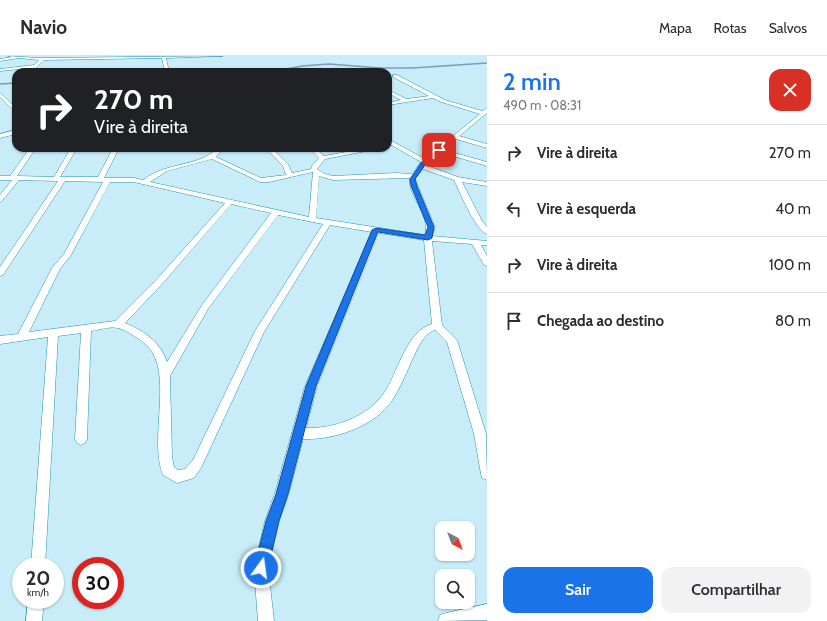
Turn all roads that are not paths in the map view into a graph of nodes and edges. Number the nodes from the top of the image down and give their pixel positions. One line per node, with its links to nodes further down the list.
1 (10, 56): 5 (street)
2 (221, 56): 4 (street)
3 (67, 57): 4 (street); 6 (street)
4 (164, 57): 10 (street)
5 (19, 58): 6 (street); 7 (street)
6 (43, 59): 8 (street)
7 (0, 60)
8 (34, 66): 9 (street)
9 (17, 68)
10 (166, 68)
11 (12, 69): 12 (street)
12 (0, 70)
13 (396, 76): 16 (street)
14 (392, 93): 17 (street)
15 (0, 94): 19 (street)
16 (431, 96): 17 (street); 20 (street)
17 (406, 101): 18 (street)
18 (392, 103)
19 (12, 107)
20 (485, 111): 23 (street)
21 (12, 133): 22 (street)
22 (0, 136)
23 (455, 137): 25 (street); 26 (street)
24 (392, 146): 36 (street)
25 (487, 146)
26 (439, 150): 36 (street); 37 (street)
27 (30, 152): 42 (street)
28 (72, 152): 43 (street)
29 (114, 152): 44 (street)
30 (217, 152): 34 (street)
31 (273, 152): 39 (street)
32 (316, 152): 35 (street)
33 (348, 152): 35 (street)
34 (212, 157): 39 (street); 46 (street)
35 (323, 158): 38 (street)
36 (424, 164): 40 (street); 45 (street)
37 (487, 164)
38 (315, 171): 39 (street); 40 (street); 51 (street)
39 (290, 176)
40 (414, 176): 55 (street)
41 (0, 178): 42 (street)
42 (14, 178): 43 (street); 48 (street)
43 (59, 179): 44 (street); 59 (street)
44 (104, 179): 46 (street); 64 (street)
45 (457, 179): 47 (street); 54 (street)
46 (145, 182): 49 (street)
47 (487, 184)
48 (0, 200)
49 (230, 201): 50 (street); 60 (street)
50 (276, 212): 51 (street); 66 (street)
51 (312, 220): 52 (street)
52 (328, 222): 53 (street); 66 (street)
53 (376, 230): 55 (street); 67 (street)
54 (487, 232)
55 (428, 238): 56 (street); 61 (street)
56 (475, 242): 57 (street); 58 (street)
57 (487, 243)
58 (487, 263)
59 (0, 273)
60 (118, 324): 62 (street); 66 (street)
61 (437, 326): 67 (street); 69 (street)
62 (86, 328): 63 (street); 68 (street)
63 (53, 333): 64 (street); 70 (street)
64 (22, 336): 65 (street)
65 (0, 340)
66 (165, 374)
67 (298, 433): 74 (street)
68 (81, 439)
69 (487, 474)
70 (39, 557)
71 (35, 609): 73 (street)
72 (487, 612): 75 (street)
73 (34, 621)
74 (266, 621)
75 (446, 621)

